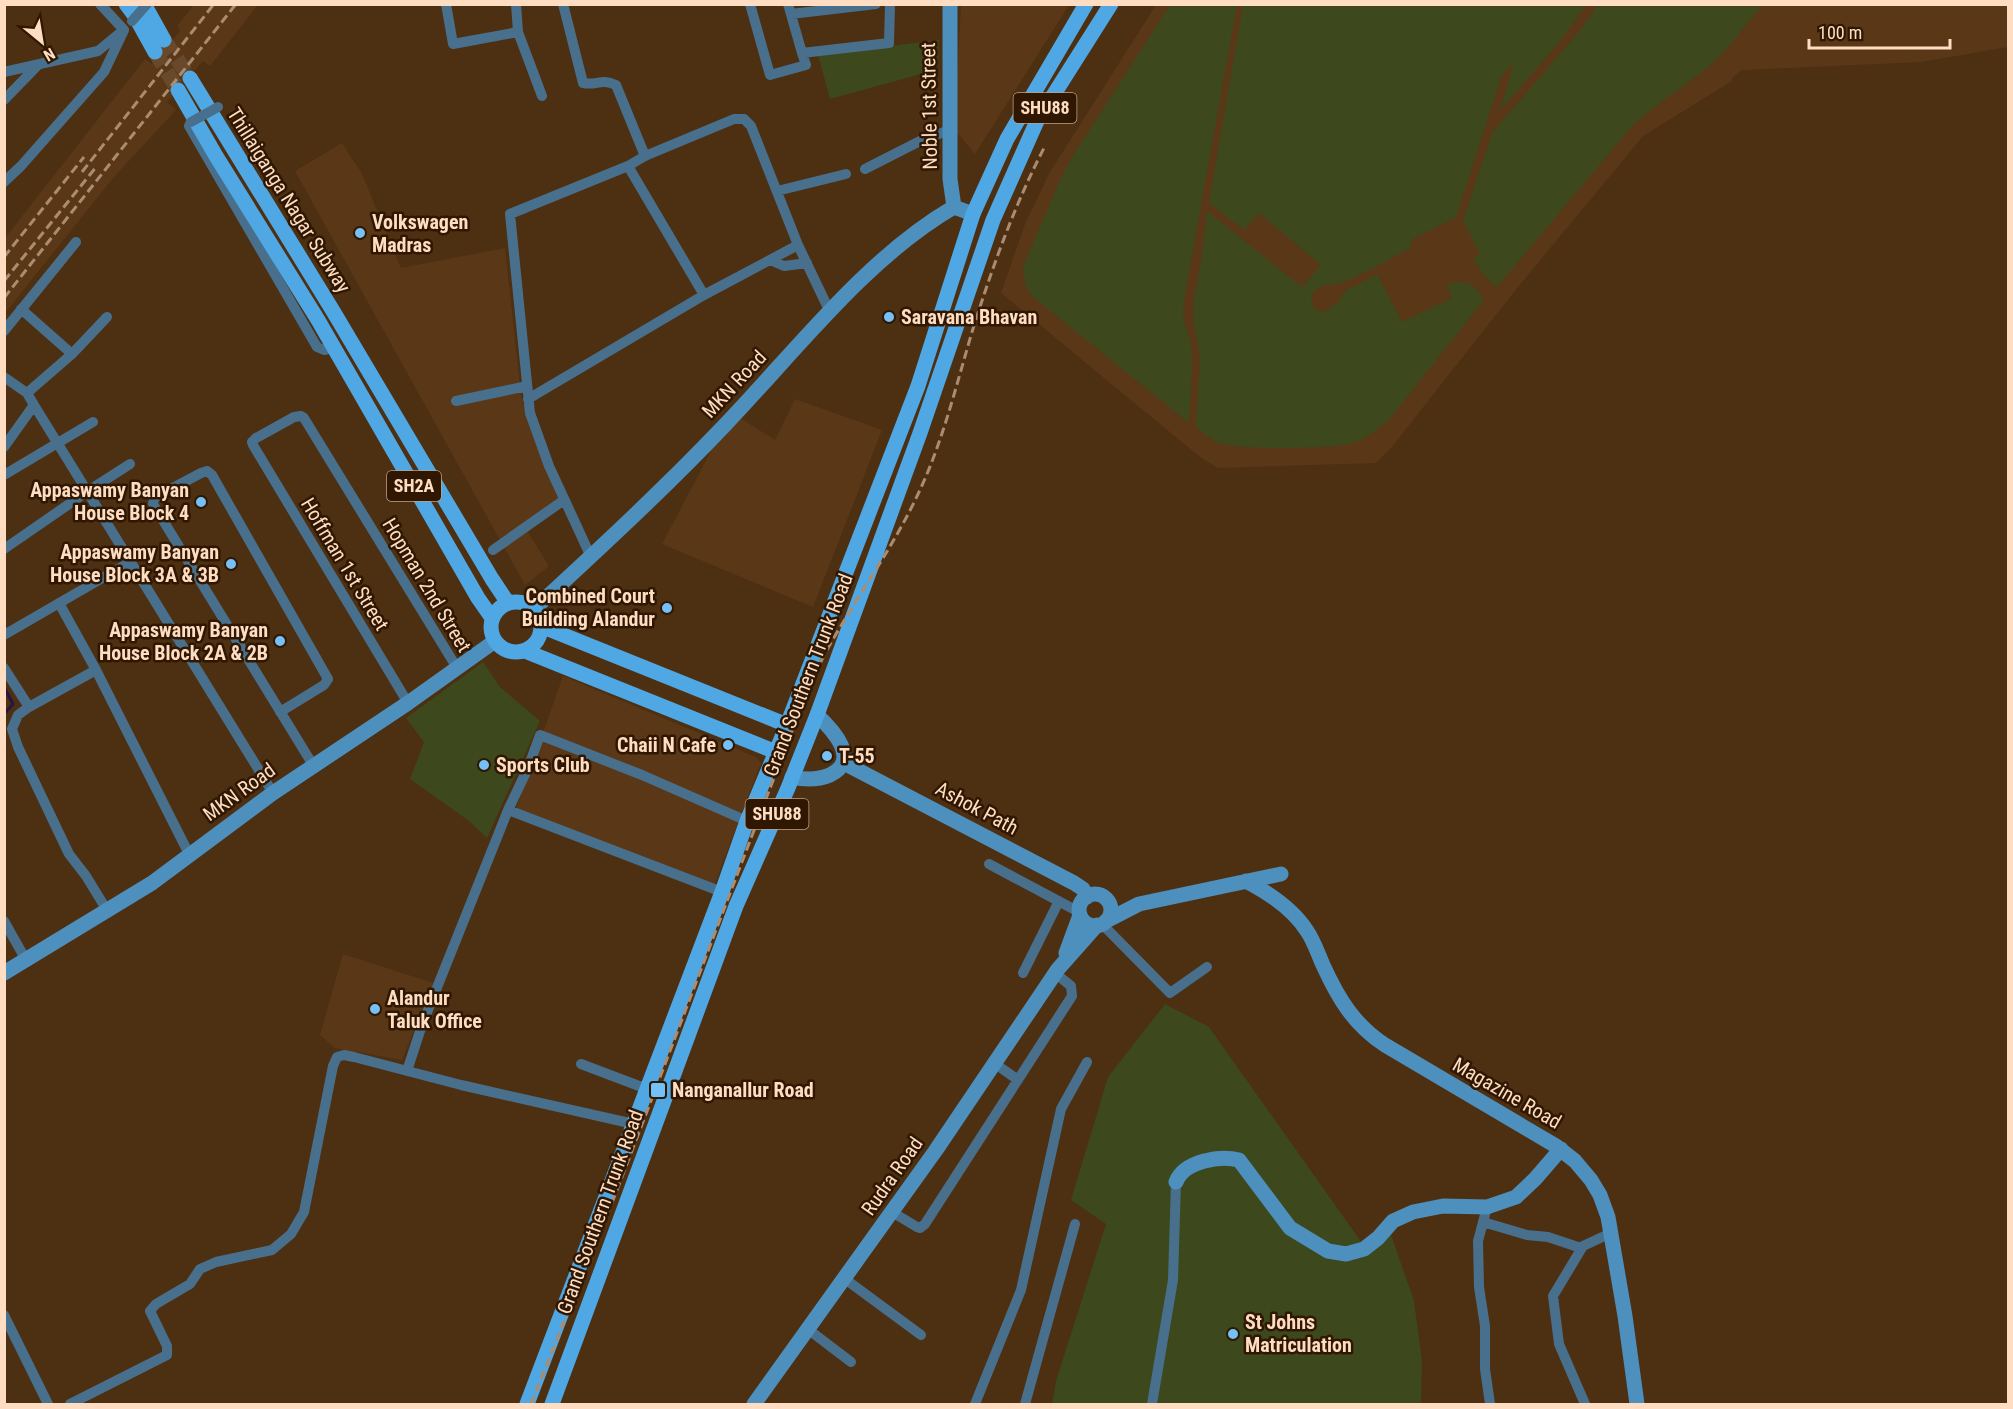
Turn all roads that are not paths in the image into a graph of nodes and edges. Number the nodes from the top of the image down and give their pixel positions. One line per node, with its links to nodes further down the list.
1 (100, 4): 14 (street)
2 (126, 4): 3 (main road)
3 (145, 4): 14 (street, bridge)
4 (446, 4): 15 (street)
5 (516, 4): 15 (street)
6 (562, 4): 27 (street)
7 (750, 4): 16 (street)
8 (876, 4): 13 (street)
9 (890, 4): 16 (street)
10 (950, 4): 26 (street, Noble 1st Street)
11 (1086, 4): 24 (main road, Grand Southern Trunk Road / SHU88)
12 (1111, 4): 25 (main road, Grand Southern Trunk Road / SHU88)
13 (790, 9): 16 (street)
14 (128, 26): 17 (street); 31 (street)
15 (518, 32): 21 (street)
16 (802, 53)
17 (38, 64): 18 (street); 22 (street)
18 (4, 72)
19 (190, 78): 45 (main road, Thillaiganga Nagar Subway / SH2A)
20 (178, 90): 46 (main road, Thillaiganga Nagar Subway / SH2A)
21 (542, 96)
22 (4, 99)
23 (218, 107): 46 (street, bridge)
24 (1020, 114): 25 (main road); 34 (main road, Grand Southern Trunk Road / SHU88)
25 (1038, 120): 35 (main road, Grand Southern Trunk Road / SHU88)
26 (950, 130): 29 (street); 33 (street, Noble 1st Street)
27 (645, 156): 28 (street); 32 (street)
28 (628, 166): 40 (street); 49 (street)
29 (865, 169)
30 (846, 174): 32 (street)
31 (4, 182)
32 (777, 191): 37 (street)
33 (954, 207): 34 (street); 42 (street, MKN Road)
34 (974, 214): 35 (main road); 81 (main road, Grand Southern Trunk Road / SHU88)
35 (993, 220): 80 (main road, Grand Southern Trunk Road / SHU88)
36 (76, 242): 41 (street)
37 (798, 245): 38 (street); 39 (street)
38 (770, 260): 39 (street); 40 (street)
39 (807, 263): 42 (street)
40 (704, 295): 51 (street)
41 (21, 309): 44 (street); 47 (street)
42 (830, 312): 64 (street, MKN Road)
43 (107, 317): 47 (street)
44 (4, 331)
45 (352, 344): 46 (main road); 67 (main road, SH2A)
46 (335, 350): 69 (main road, SH2A)
47 (72, 354): 50 (street)
48 (4, 377): 50 (street)
49 (527, 386): 51 (street); 52 (street)
50 (27, 393): 53 (street)
51 (528, 399): 61 (street)
52 (456, 401)
53 (34, 405): 55 (street); 57 (street)
54 (93, 422): 55 (street)
55 (57, 442): 59 (street); 60 (street)
56 (252, 442): 75 (street, Hopman 2nd Street); 77 (street, Hoffman 1st Street)
57 (4, 447)
58 (130, 464): 60 (street)
59 (4, 475)
60 (88, 491): 62 (street); 65 (street)
61 (564, 500): 63 (street); 64 (street)
62 (4, 549)
63 (493, 550)
64 (591, 556): 68 (street, MKN Road)
65 (130, 562): 66 (street); 86 (street)
66 (60, 603): 71 (street); 76 (street)
67 (508, 603): 68 (main road); 69 (main road)
68 (534, 609): 70 (main road)
69 (492, 618): 72 (main road, SH2A)
70 (542, 626): 73 (main road); 81 (main road)
71 (4, 635)
72 (495, 641): 73 (main road); 75 (street, MKN Road)
73 (525, 651): 82 (main road)
74 (4, 668): 78 (street)
75 (457, 668): 77 (street, MKN Road)
76 (96, 670): 78 (street); 89 (street)
77 (408, 703): 84 (street, MKN Road)
78 (28, 707): 98 (street)
79 (280, 712): 79 (street); 84 (street)
80 (817, 715): 83 (street); 85 (main road, Grand Southern Trunk Road / SHU88)
81 (787, 725): 82 (main road, Grand Southern Trunk Road / SHU88)
82 (776, 752): 88 (main road, Grand Southern Trunk Road / SHU88)
83 (844, 762): 85 (street); 94 (street, Ashok Path)
84 (313, 765): 86 (street, MKN Road)
85 (792, 777): 129 (main road, Grand Southern Trunk Road / SHU88)
86 (273, 793): 89 (street, MKN Road)
87 (508, 810): 88 (street); 93 (street); 110 (street)
88 (747, 820): 93 (main road, Grand Southern Trunk Road / SHU88)
89 (189, 854): 98 (street, MKN Road)
90 (989, 864): 96 (street)
91 (1281, 874): 92 (street)
92 (1246, 881): 97 (street); 114 (street, Magazine Road)
93 (722, 892): 112 (main road, Grand Southern Trunk Road / SHU88)
94 (1087, 897): 95 (street); 99 (street)
95 (1108, 900): 97 (street); 101 (street)
96 (1059, 901): 99 (street); 106 (street)
97 (1139, 904): 101 (street)
98 (108, 912): 102 (street, MKN Road)
99 (1080, 913): 101 (street); 104 (street, Rudra Road)
100 (4, 921): 102 (street)
101 (1102, 923): 103 (street); 104 (street, Rudra Road)
102 (26, 960): 105 (street, MKN Road)
103 (1207, 967)
104 (1057, 971): 109 (street, Rudra Road); 111 (street)
105 (4, 973)
106 (1023, 973)
107 (1087, 1062): 131 (street)
108 (581, 1064): 112 (street)
109 (994, 1064): 111 (street); 116 (street, Rudra Road)
110 (407, 1071): 113 (street); 127 (street)
111 (1018, 1080): 116 (street)
112 (647, 1089): 113 (main road, Grand Southern Trunk Road / SHU88)
113 (634, 1124): 128 (main road, Grand Southern Trunk Road / SHU88)
114 (1561, 1149): 117 (street); 119 (street, Magazine Road)
115 (1176, 1182): 117 (street); 133 (street)
116 (892, 1212): 121 (street, Rudra Road)
117 (1485, 1215): 120 (street); 134 (street)
118 (1075, 1224): 132 (street)
119 (1611, 1233): 120 (street); 136 (street, Magazine Road)
120 (1581, 1248): 135 (street)
121 (845, 1279): 123 (street, Rudra Road); 124 (street)
122 (4, 1315): 126 (street)
123 (809, 1330): 125 (street); 130 (street, Rudra Road)
124 (921, 1335)
125 (851, 1362)
126 (48, 1404)
127 (70, 1404)
128 (527, 1404)
129 (552, 1404)
130 (754, 1404)
131 (976, 1404)
132 (1025, 1404)
133 (1152, 1404)
134 (1490, 1404)
135 (1585, 1404)
136 (1637, 1404)

